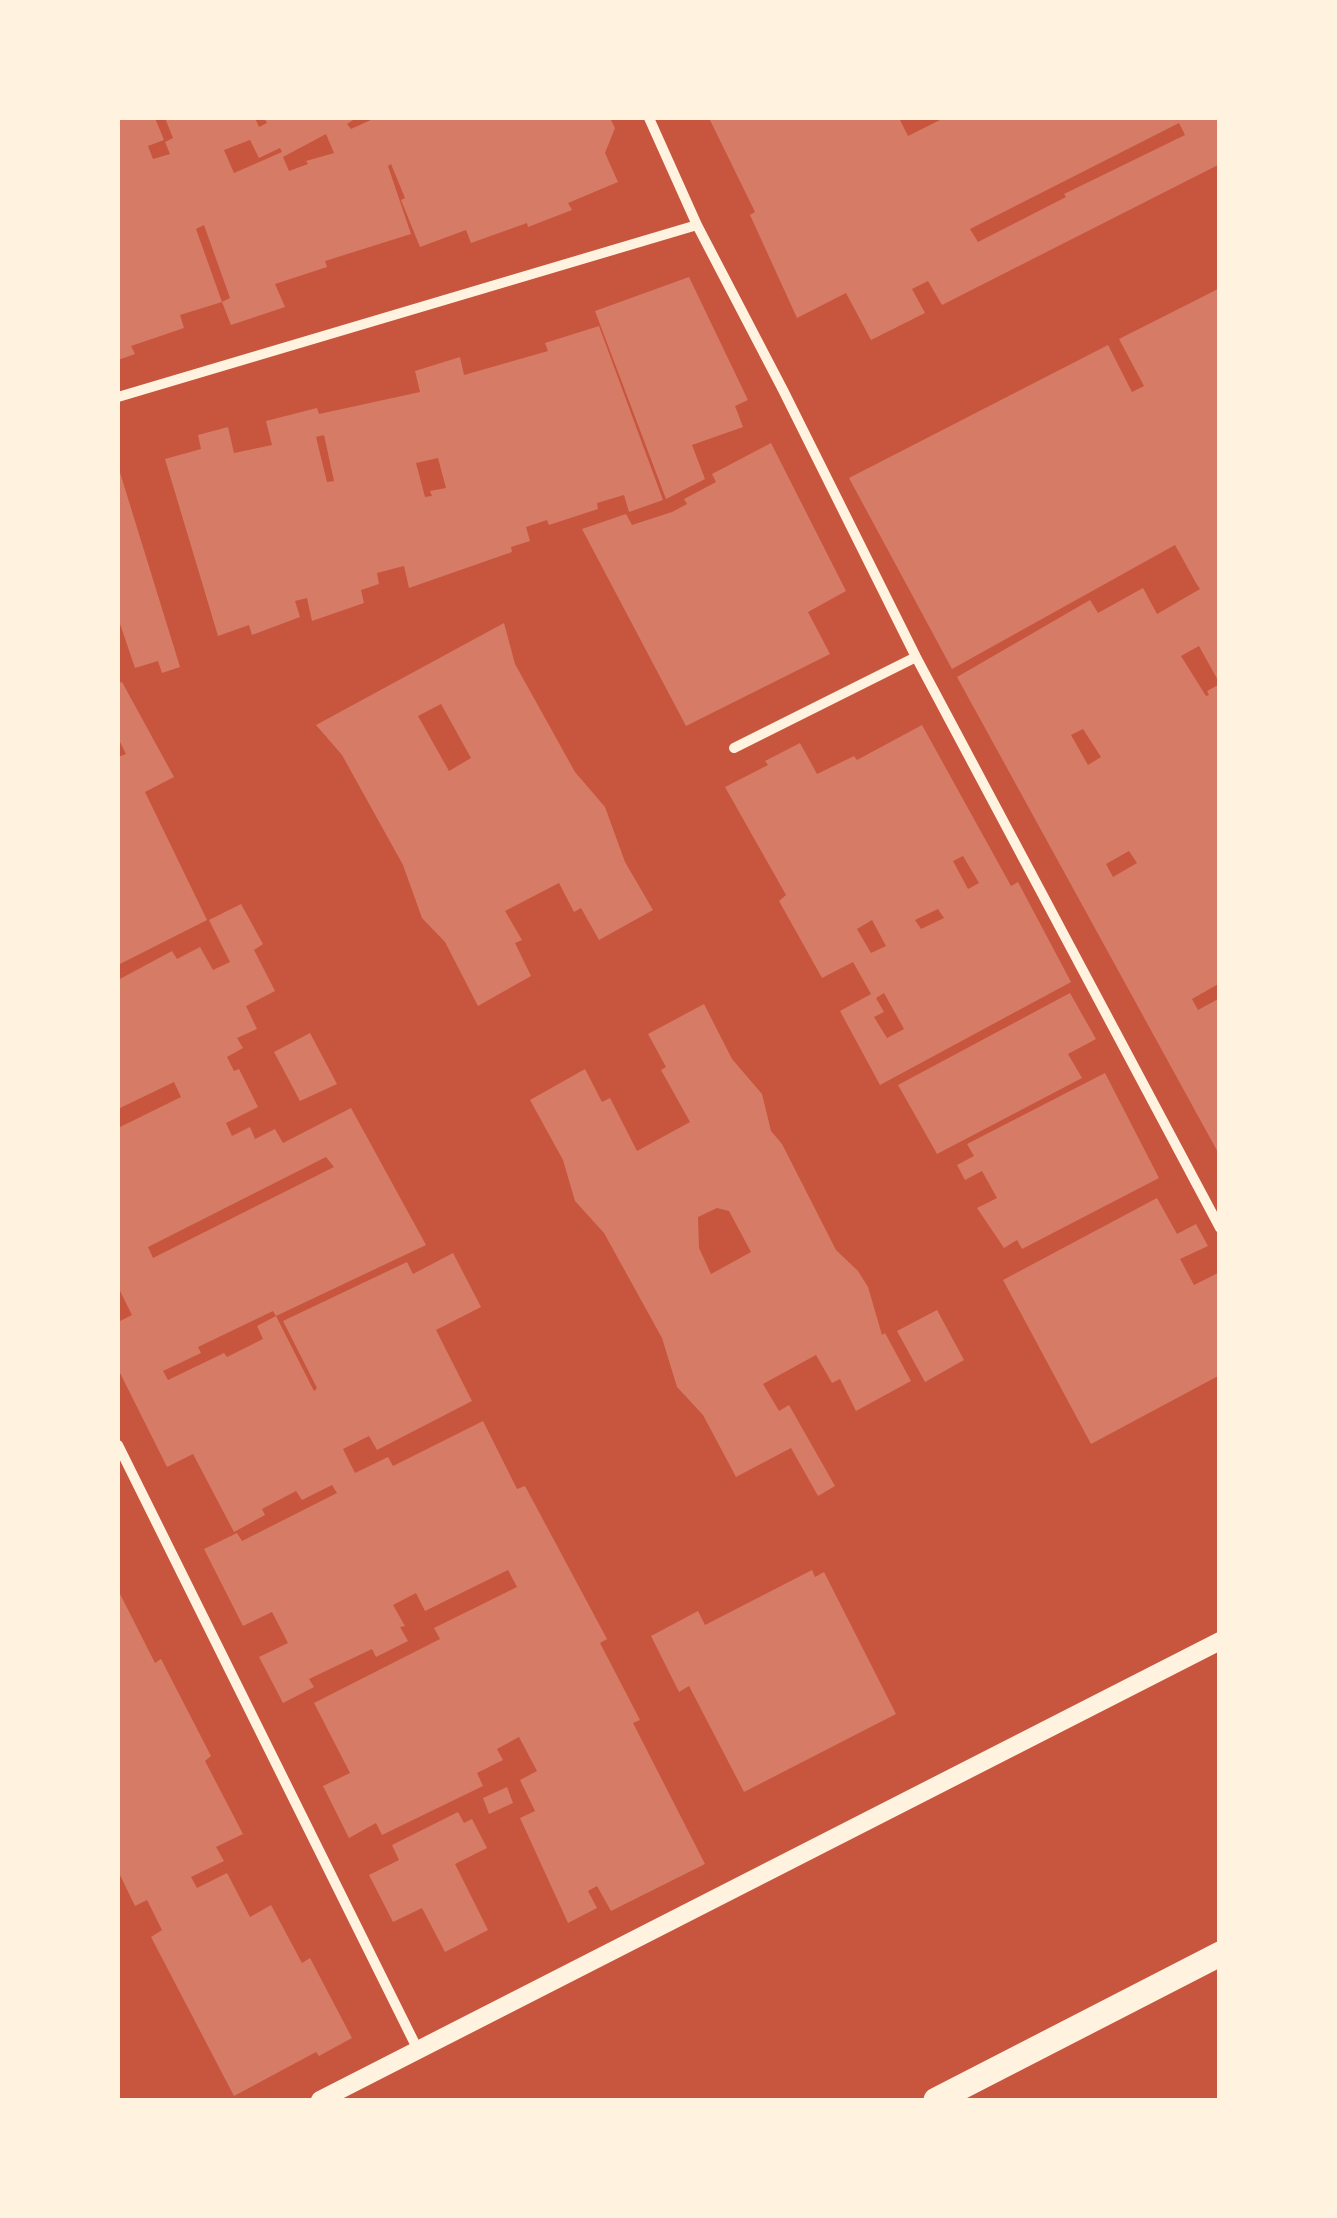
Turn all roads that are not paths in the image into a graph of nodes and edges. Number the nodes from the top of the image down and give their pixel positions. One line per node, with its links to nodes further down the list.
1 (648, 118): 2 (street)
2 (697, 225): 3 (street); 4 (street)
3 (118, 396)
4 (916, 657): 5 (street); 6 (street)
5 (734, 748)
6 (1220, 1228)
7 (118, 1446): 10 (street)
8 (1220, 1641): 10 (street)
9 (1220, 1954): 12 (main road)
10 (418, 2050): 11 (street)
11 (320, 2100)
12 (936, 2100)

